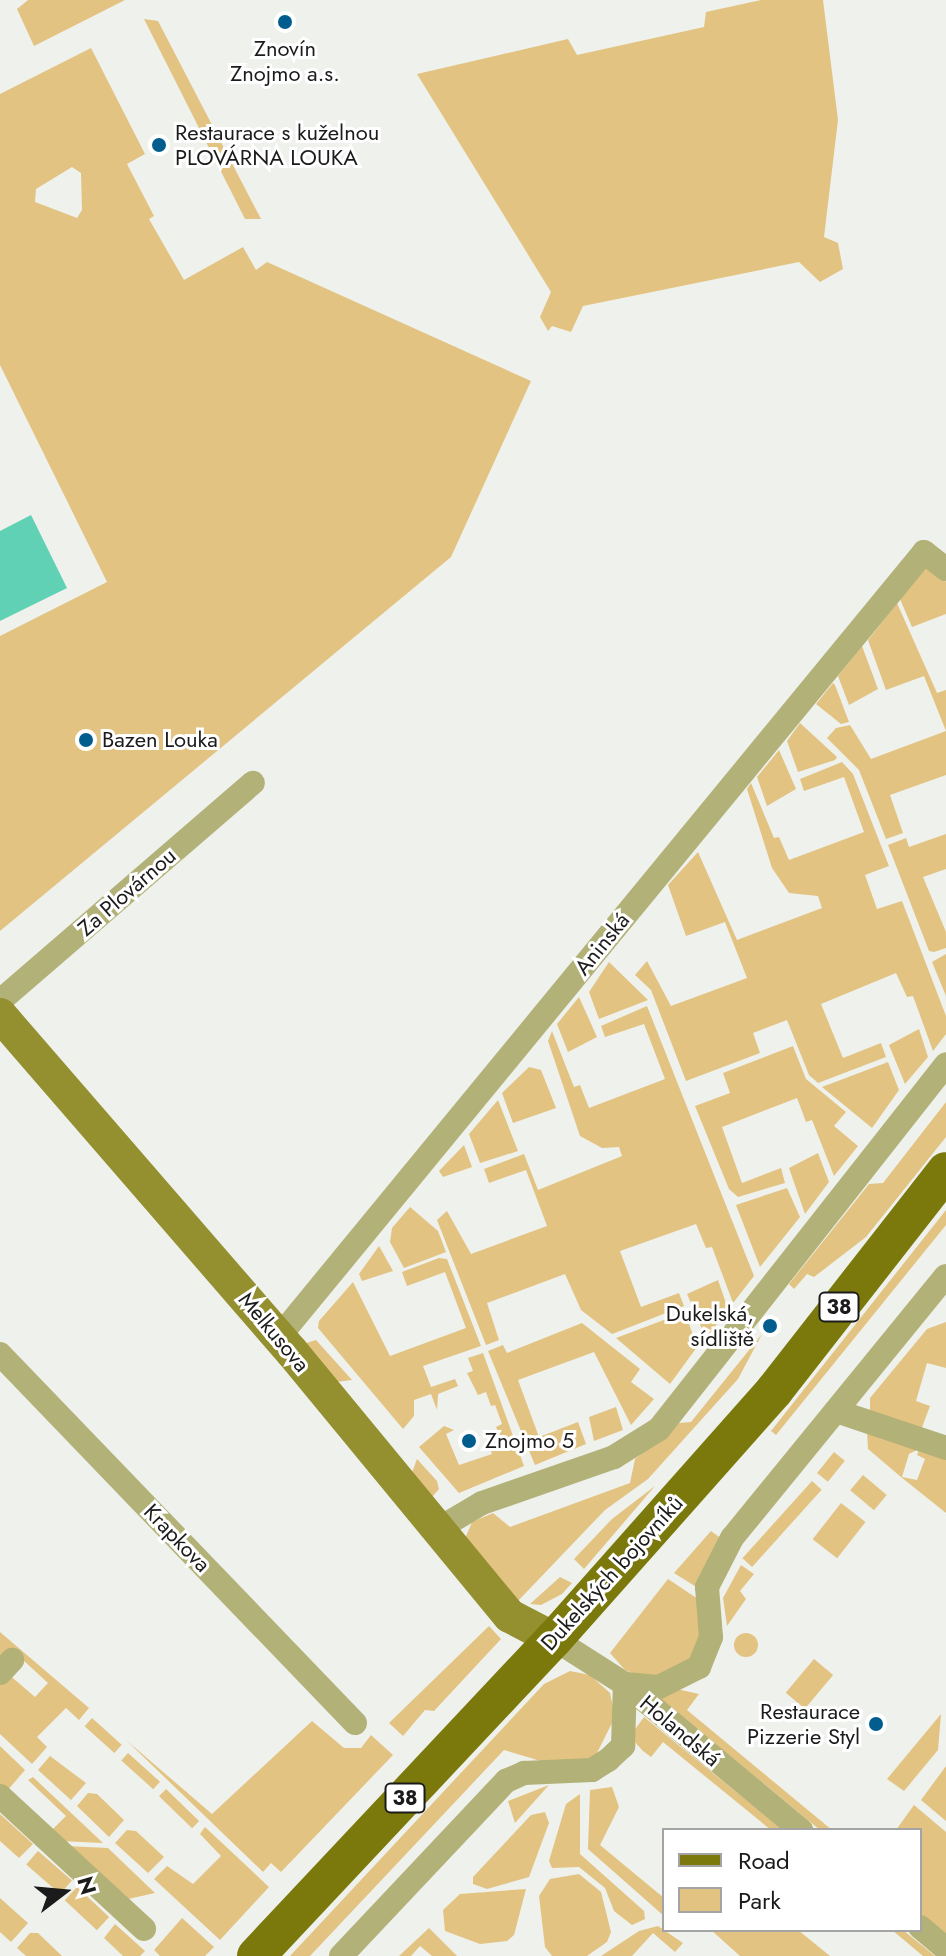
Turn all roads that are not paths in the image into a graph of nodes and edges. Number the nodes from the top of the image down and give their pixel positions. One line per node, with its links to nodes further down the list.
1 (946, 569): 9 (street, Aninská)
2 (253, 783): 3 (street, Za Plovárnou)
3 (0, 1001)
4 (0, 1015): 9 (street, Melkusova)
5 (946, 1064): 13 (street)
6 (946, 1171): 14 (main road, Dukelských bojovníků / 38)
7 (946, 1276): 8 (street)
8 (936, 1302): 11 (street)
9 (279, 1337): 13 (street, Melkusova)
10 (0, 1354): 16 (street, Krapkova)
11 (836, 1411): 12 (street); 15 (street)
12 (946, 1448)
13 (438, 1529): 14 (street, Melkusova)
14 (554, 1639): 15 (street, Holandská); 22 (main road, Dukelských bojovníků / 38)
15 (625, 1684): 18 (street, Holandská); 23 (street)
16 (355, 1723)
17 (0, 1796): 19 (street)
18 (799, 1828)
19 (144, 1929)
20 (922, 1929): 21 (street)
21 (946, 1949)
22 (256, 1956)
23 (341, 1956)

